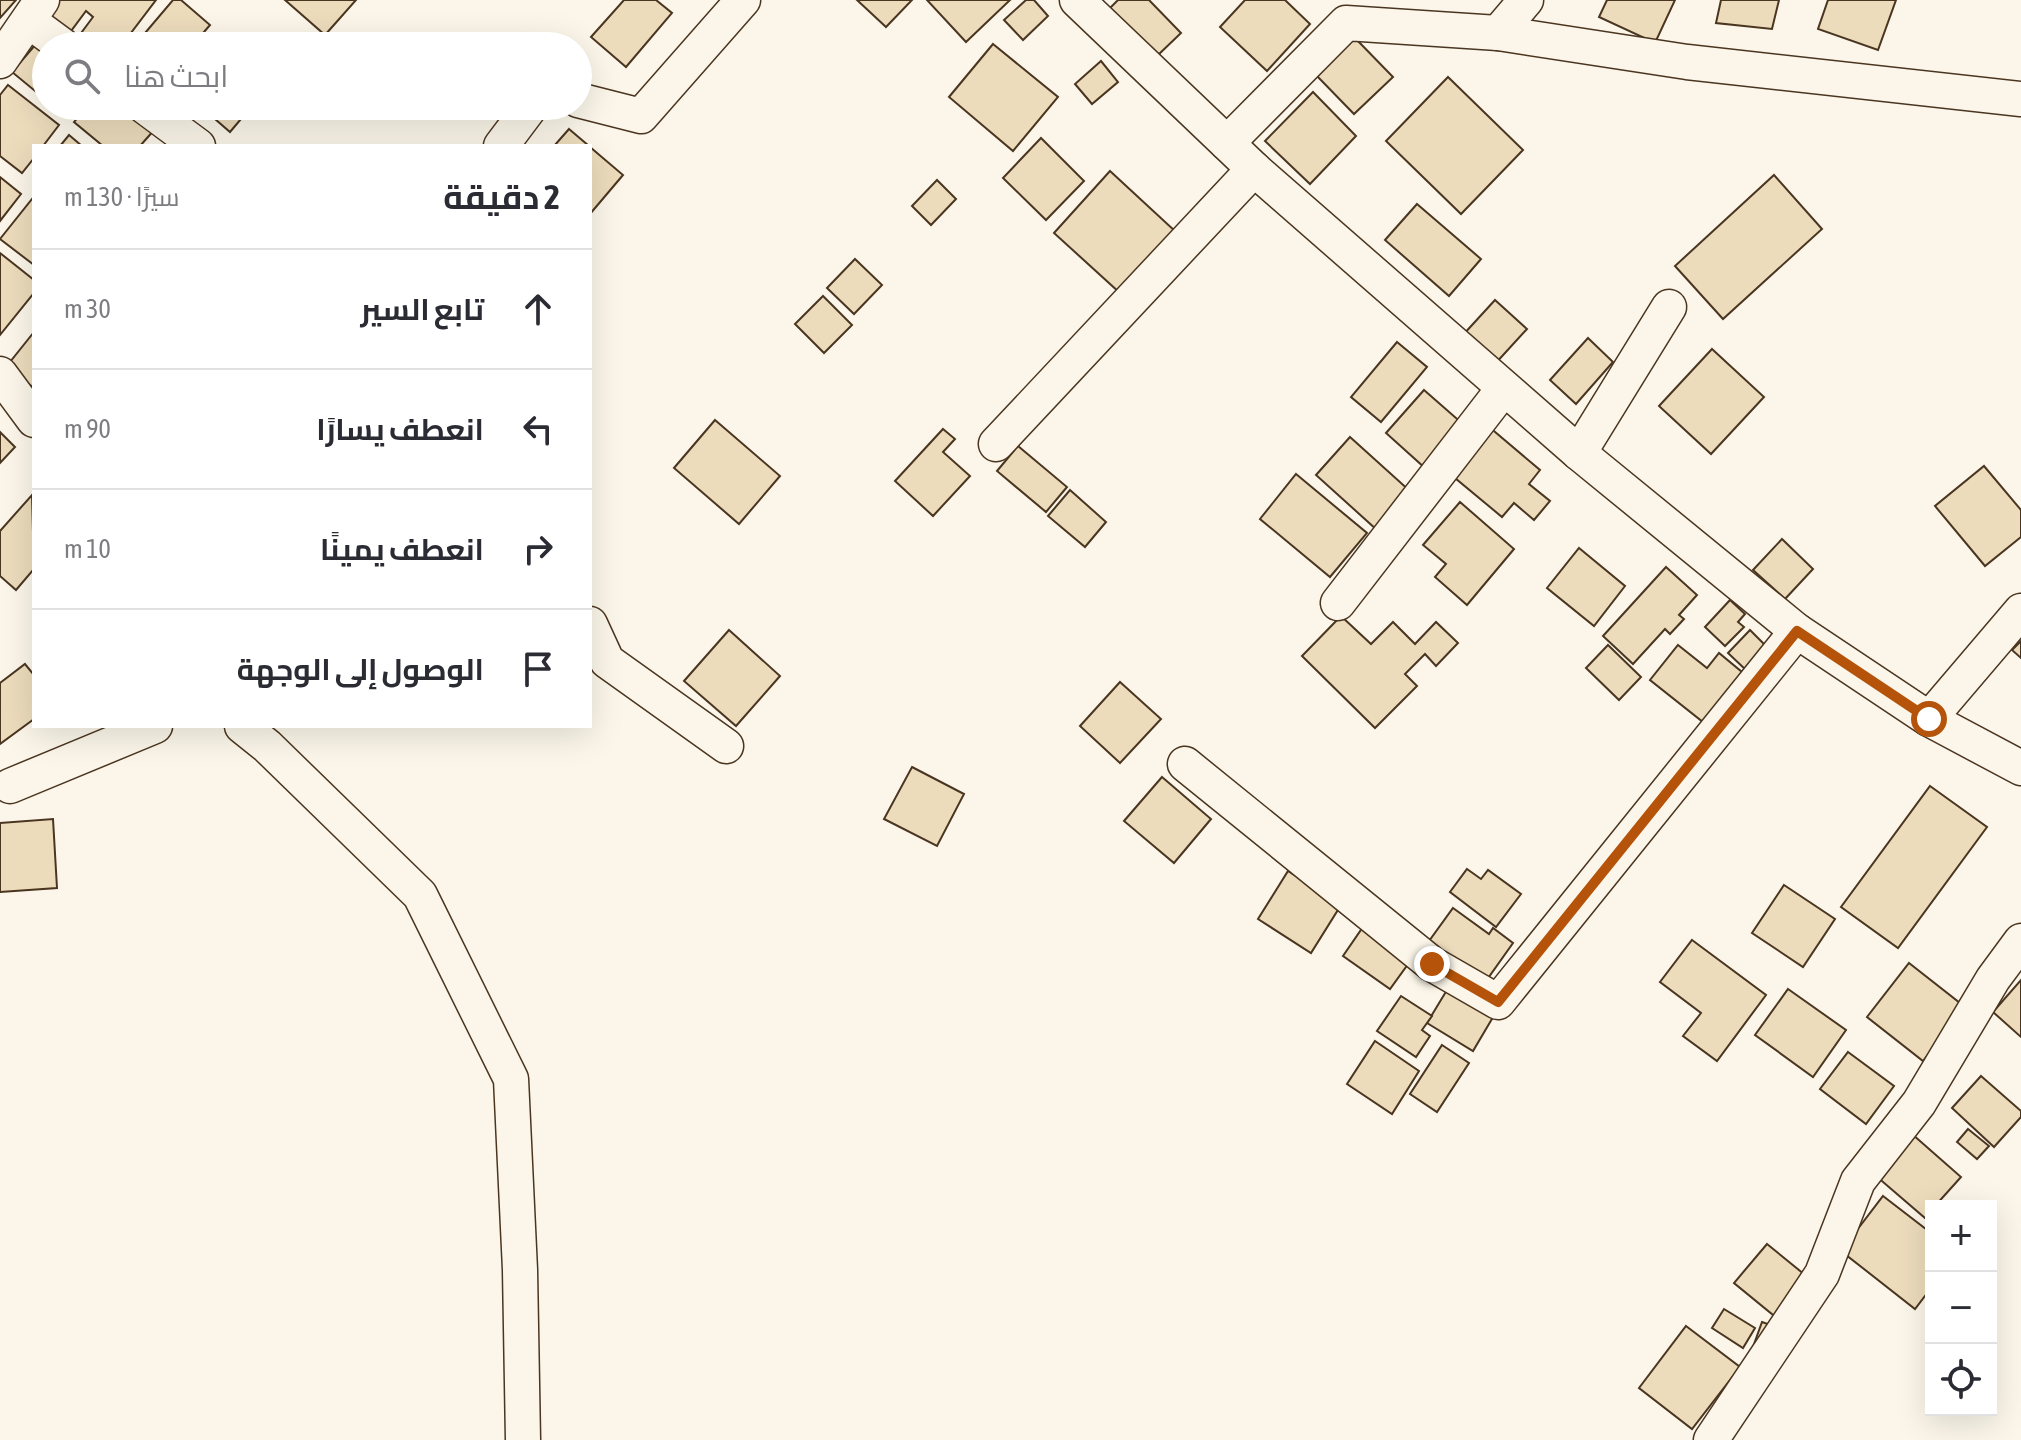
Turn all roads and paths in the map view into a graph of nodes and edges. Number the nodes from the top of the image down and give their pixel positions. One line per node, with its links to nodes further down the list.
1 (743, 0): 9 (street)
2 (1077, 0): 12 (street)
3 (1526, 0): 6 (street)
4 (35, 10): 5 (street); 7 (street)
5 (52, 32)
6 (1498, 33): 8 (street); 12 (street)
7 (0, 61)
8 (2021, 99)
9 (592, 104)
10 (163, 120): 13 (street)
11 (520, 120): 14 (street)
12 (1227, 143): 15 (street)
13 (195, 144)
14 (502, 144)
15 (1254, 169): 18 (street); 20 (street)
16 (1669, 307): 21 (street)
17 (0, 374): 19 (street)
18 (1504, 388): 21 (street); 22 (street)
19 (32, 417)
20 (996, 444)
21 (1579, 453): 25 (street)
22 (1338, 603)
23 (2021, 611): 26 (street)
24 (592, 628): 29 (street)
25 (1797, 631): 26 (street); 30 (street)
26 (1929, 719): 31 (street)
27 (150, 728): 32 (street)
28 (244, 728): 34 (street)
29 (726, 746)
30 (1185, 764)
31 (2021, 768)
32 (10, 786)
33 (2021, 941): 35 (street)
34 (523, 1440)
35 (1711, 1440)

